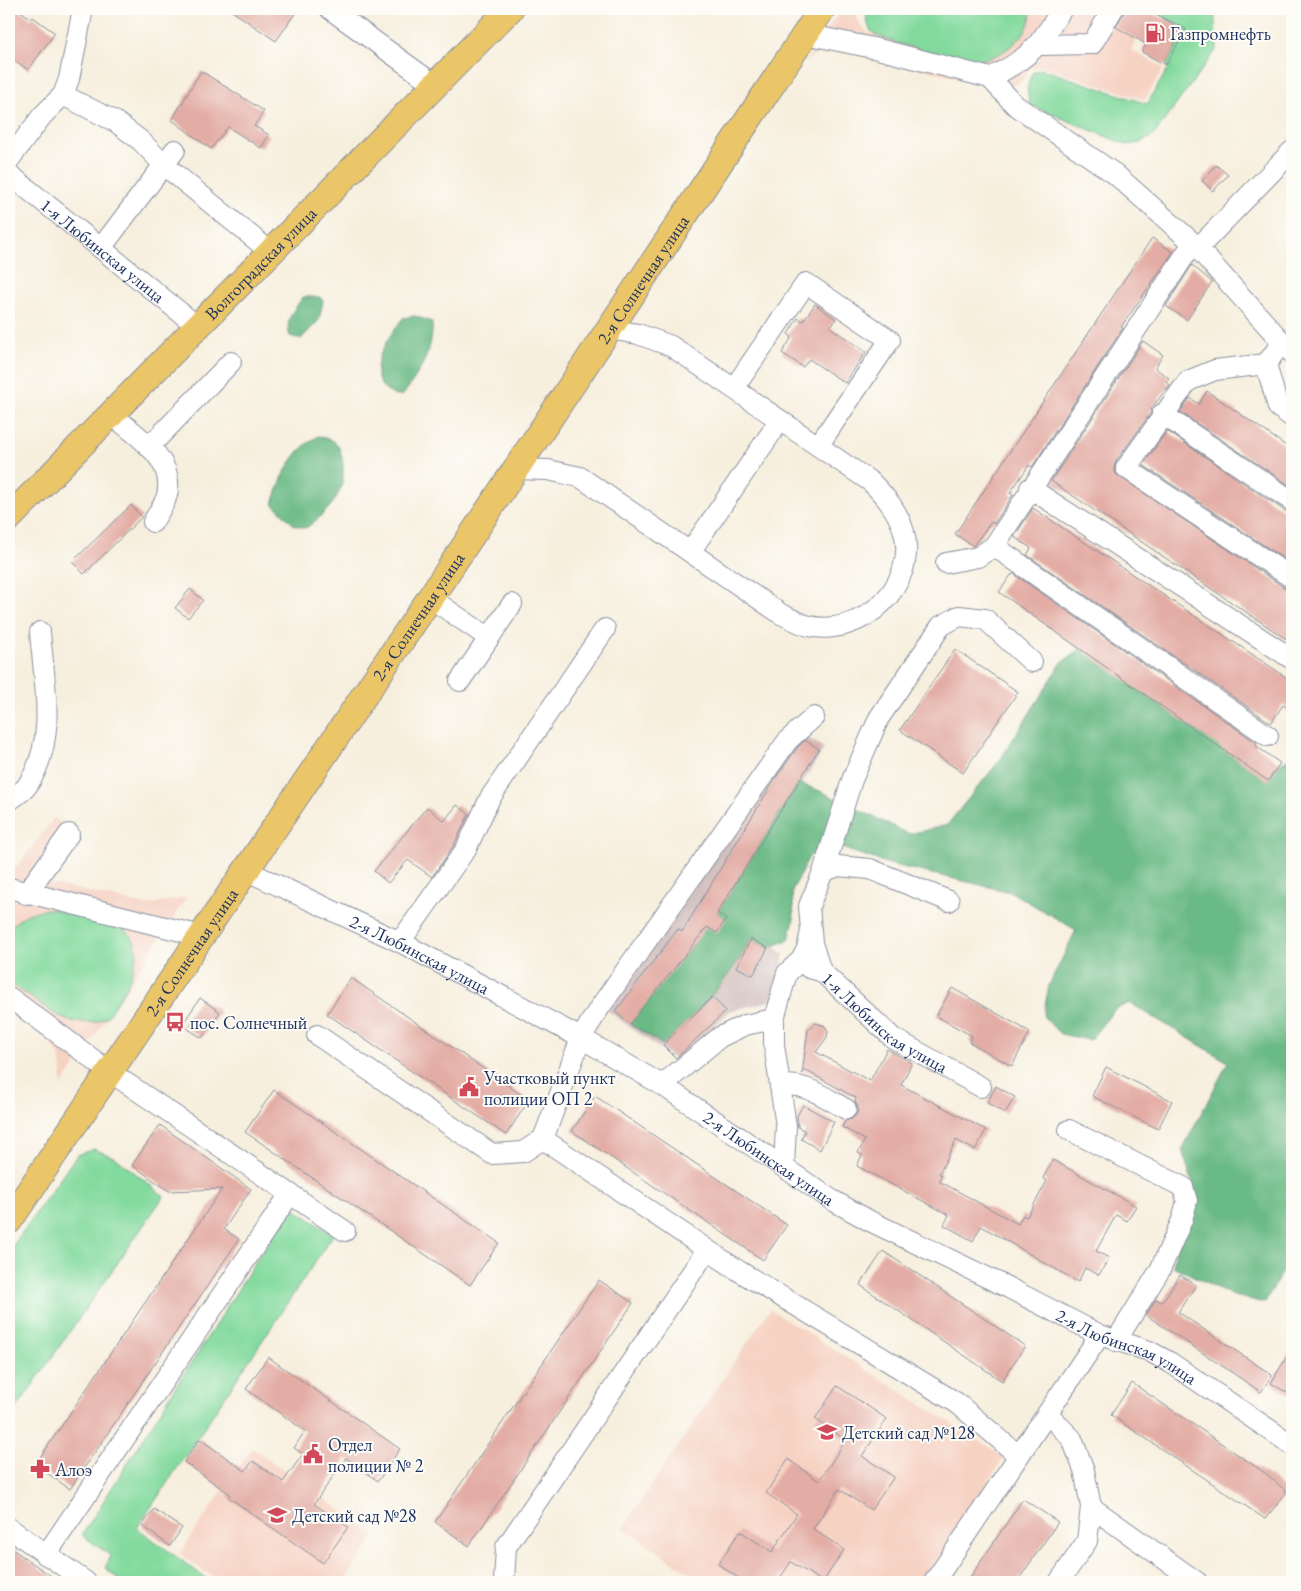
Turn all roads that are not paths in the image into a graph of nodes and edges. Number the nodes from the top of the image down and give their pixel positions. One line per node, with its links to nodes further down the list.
1 (83, 9): 11 (street)
2 (330, 9): 10 (street)
3 (510, 9): 10 (main road, Волгоградская улица)
4 (822, 9): 7 (main road, 2-я Солнечная улица)
5 (1062, 9): 8 (street)
6 (1113, 9): 8 (street)
7 (805, 34): 9 (street); 20 (main road, 2-я Солнечная улица)
8 (1039, 45): 9 (street)
9 (990, 78): 16 (street)
10 (434, 85): 18 (main road, Волгоградская улица)
11 (63, 96): 13 (street); 14 (street)
12 (1292, 151): 16 (street)
13 (170, 158): 17 (street); 18 (street)
14 (9, 160)
15 (9, 174): 17 (street, 1-я Любинская улица)
16 (1196, 245): 21 (street); 32 (street)
17 (101, 248): 19 (street, 1-я Любинская улица)
18 (272, 253): 19 (main road, Волгоградская улица)
19 (197, 326): 25 (main road, Волгоградская улица)
20 (609, 329): 24 (street); 31 (main road, 2-я Солнечная улица)
21 (1287, 348): 23 (street)
22 (231, 362): 29 (street)
23 (1266, 364): 26 (street); 27 (street)
24 (734, 388): 28 (street); 30 (street)
25 (111, 414): 29 (street); 34 (main road, Волгоградская улица)
26 (1162, 414): 33 (street); 39 (street)
27 (1292, 417)
28 (780, 420): 30 (street); 37 (street)
29 (149, 446): 35 (street)
30 (818, 446): 37 (street)
31 (514, 469): 37 (street); 40 (main road, 2-я Солнечная улица)
32 (1030, 488): 36 (street); 45 (street)
33 (1292, 500)
34 (9, 518)
35 (152, 522)
36 (994, 546): 38 (street); 49 (street)
37 (690, 552)
38 (946, 562)
39 (1292, 578)
40 (430, 598): 44 (street); 52 (main road, 2-я Солнечная улица)
41 (512, 604): 44 (street)
42 (606, 628): 58 (street)
43 (40, 632): 50 (street)
44 (489, 638): 47 (street)
45 (1292, 659)
46 (1032, 662): 53 (street)
47 (460, 681)
48 (814, 716): 64 (street)
49 (1268, 736)
50 (9, 800)
51 (69, 834): 54 (street)
52 (245, 870): 57 (main road, 2-я Солнечная улица); 58 (street, 2-я Любинская улица)
53 (823, 872): 55 (street); 56 (street)
54 (18, 891): 57 (street)
55 (949, 900)
56 (811, 931): 59 (street); 60 (street)
57 (201, 936): 65 (main road, 2-я Солнечная улица)
58 (400, 942): 64 (street, 2-я Любинская улица)
59 (821, 971): 60 (street, 1-я Любинская улица); 68 (street, 1-я Любинская улица)
60 (787, 974): 62 (street)
61 (9, 997): 65 (street)
62 (774, 1019): 66 (street); 67 (street)
63 (317, 1035): 71 (street)
64 (580, 1038): 66 (street, 2-я Любинская улица); 71 (street)
65 (110, 1072): 73 (street); 74 (main road, 2-я Солнечная улица)
66 (662, 1085): 72 (street, 2-я Любинская улица)
67 (780, 1086): 69 (street); 72 (street)
68 (981, 1087)
69 (846, 1109)
70 (1069, 1130): 77 (street)
71 (543, 1139): 76 (street)
72 (784, 1166): 77 (street, 2-я Любинская улица)
73 (290, 1194): 75 (street); 83 (street)
74 (9, 1221)
75 (345, 1231)
76 (707, 1250): 80 (street); 85 (street)
77 (1108, 1338): 78 (street); 79 (street, 2-я Любинская улица)
78 (1048, 1414): 80 (street); 81 (street)
79 (1292, 1445)
80 (1019, 1456): 86 (street)
81 (1091, 1507): 87 (street); 88 (street)
82 (9, 1528): 83 (street)
83 (46, 1554): 84 (street)
84 (86, 1582)
85 (504, 1582)
86 (934, 1582)
87 (1060, 1582)
88 (1197, 1582)

